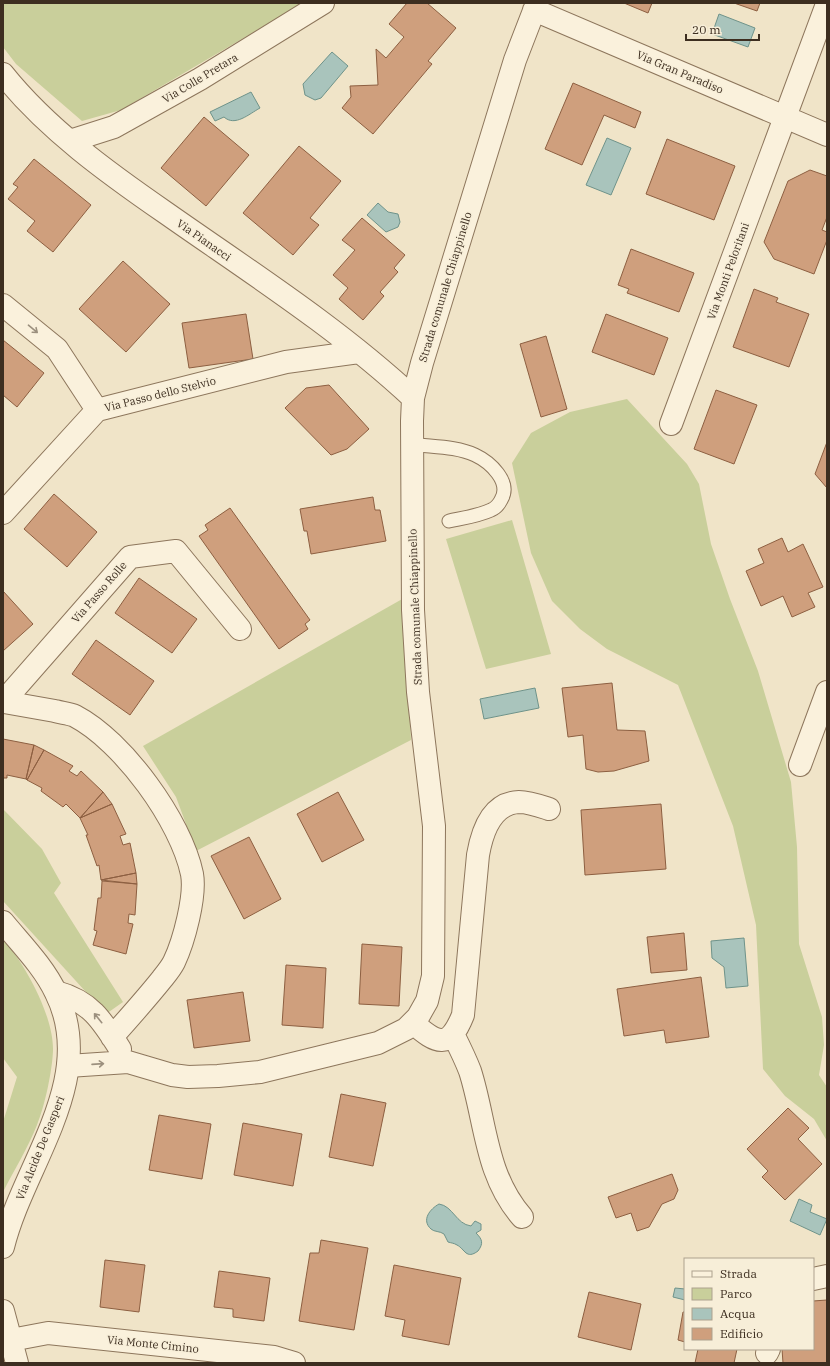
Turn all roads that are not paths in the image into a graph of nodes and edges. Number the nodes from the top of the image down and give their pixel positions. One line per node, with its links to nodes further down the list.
1 (323, 3): 7 (street, Via Colle Pretara)
2 (827, 4): 5 (street, Via Monti Peloritani)
3 (535, 6): 5 (street, Via Gran Paradiso); 10 (street, Strada comunale Chiappinello)
4 (3, 74): 7 (street, Via Pianacci)
5 (784, 117): 6 (street, Via Gran Paradiso); 12 (street, Via Monti Peloritani)
6 (827, 135)
7 (70, 141): 9 (street, Via Pianacci)
8 (3, 305): 11 (street, one-way to 11)
9 (359, 352): 10 (street, Via Pianacci); 11 (street, Via Passo dello Stelvio)
10 (414, 398): 13 (street, Strada comunale Chiappinello)
11 (97, 410): 14 (street, Via Passo dello Stelvio)
12 (671, 424)
13 (411, 444): 15 (lane); 23 (street, Strada comunale Chiappinello)
14 (3, 513)
15 (449, 521)
16 (240, 629): 18 (street, Via Passo Rolle)
17 (827, 692): 19 (street)
18 (4, 702): 25 (street)
19 (800, 765)
20 (550, 809): 24 (street)
21 (3, 922): 22 (street, Via Alcide De Gasperi)
22 (56, 992): 25 (street, one-way to 22); 27 (street, Via Alcide De Gasperi)
23 (413, 1023): 24 (street); 26 (street, Strada comunale Chiappinello)
24 (453, 1034): 28 (street)
25 (112, 1037): 26 (street)
26 (128, 1062): 27 (street, Strada comunale Chiappinello, one-way to 26)
27 (68, 1066): 29 (street, Via Alcide De Gasperi)
28 (522, 1217)
29 (3, 1247)
30 (827, 1276): 31 (street)
31 (814, 1278)
32 (3, 1311): 33 (street)
33 (7, 1342): 34 (street); 35 (street, Via Monte Cimino)
34 (17, 1363)
35 (294, 1363)

